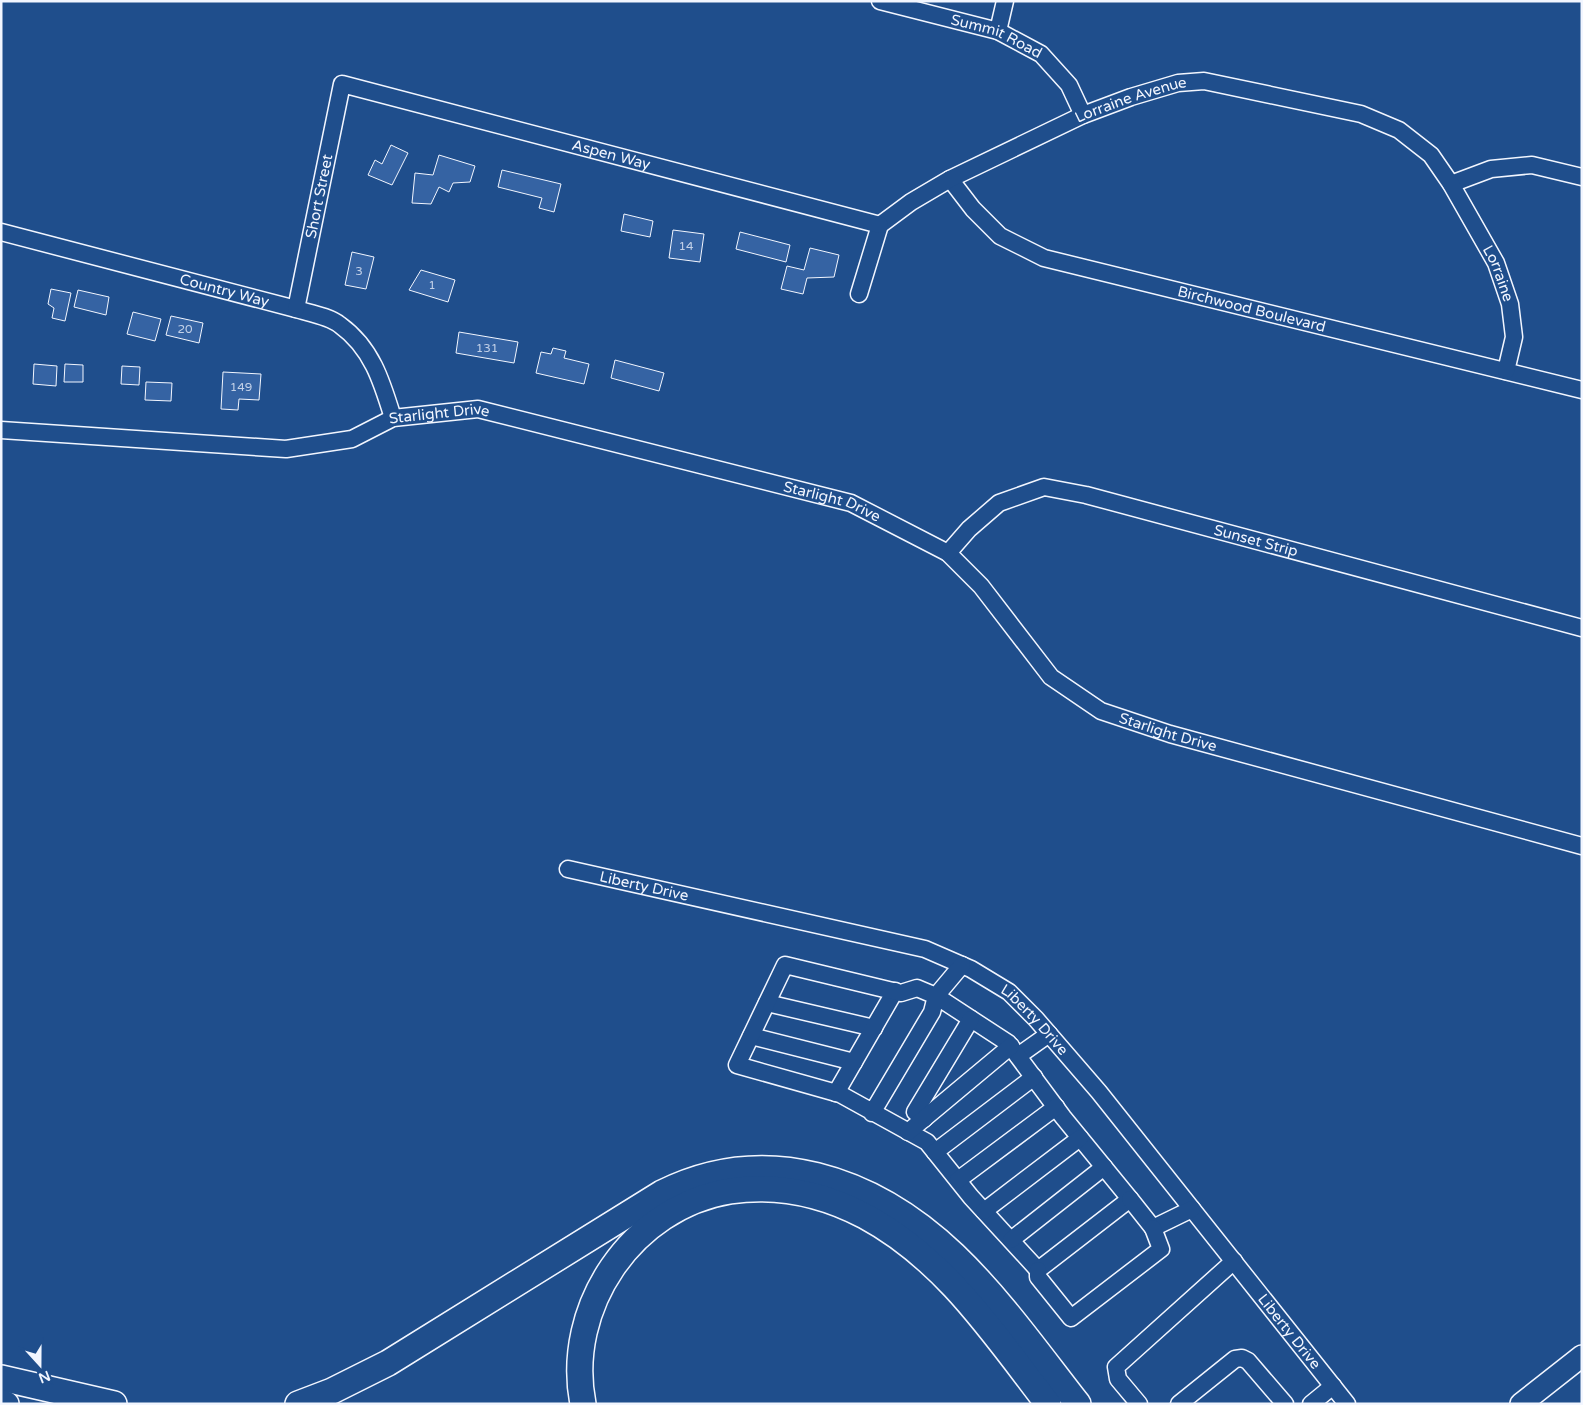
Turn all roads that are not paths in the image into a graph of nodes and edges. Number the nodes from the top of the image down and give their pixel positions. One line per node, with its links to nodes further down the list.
1 (880, 1): 3 (street, Summit Road)
2 (1005, 1): 3 (street)
3 (998, 31): 5 (street, Summit Road)
4 (342, 84): 9 (street, Aspen Way); 12 (street, Short Street)
5 (1083, 115): 7 (street, Lorraine Avenue); 8 (street, Lorraine Avenue)
6 (1582, 177): 8 (street)
7 (950, 179): 9 (street, Lorraine Avenue); 13 (street, Birchwood Boulevard)
8 (1452, 184): 13 (street, Lorraine)
9 (880, 225): 11 (street)
10 (2, 237): 12 (street, Country Way)
11 (859, 294)
12 (296, 309): 15 (street, Country Way)
13 (1506, 371): 14 (street, Birchwood Boulevard)
14 (1582, 390)
15 (393, 418): 16 (street, Starlight Drive); 17 (street, Starlight Drive)
16 (1, 430)
17 (948, 553): 18 (street, Sunset Strip); 19 (street, Starlight Drive)
18 (1582, 628)
19 (1582, 846)
20 (568, 869): 21 (street, Liberty Drive)
21 (962, 965): 23 (street); 27 (street, Liberty Drive)
22 (895, 992): 23 (street); 24 (street); 26 (street)
23 (936, 996): 25 (street); 34 (street)
24 (767, 1003): 26 (street); 28 (street)
25 (971, 1019): 29 (street); 35 (street)
26 (874, 1028): 30 (street)
27 (1049, 1034): 29 (street); 42 (street, Liberty Drive)
28 (751, 1036): 30 (street); 32 (street)
29 (1015, 1051): 31 (street); 35 (street)
30 (854, 1062): 32 (street)
31 (1034, 1077): 33 (street); 38 (street)
32 (836, 1093): 34 (street)
33 (1056, 1108): 37 (street); 40 (street)
34 (872, 1113): 36 (street)
35 (924, 1119): 36 (street)
36 (908, 1132): 38 (street)
37 (1080, 1138): 39 (street); 43 (street)
38 (935, 1152): 40 (street)
39 (1104, 1167): 41 (street); 45 (street)
40 (958, 1180): 43 (street)
41 (1130, 1199): 44 (street); 47 (street)
42 (1192, 1208): 44 (street); 46 (street, Liberty Drive)
43 (984, 1211): 45 (street)
44 (1153, 1228): 47 (street)
45 (1011, 1240): 47 (street)
46 (1234, 1261): 50 (street, Liberty Drive); 58 (street)
47 (1038, 1270)
48 (1582, 1356): 63 (main road)
49 (1, 1378): 53 (highway)
50 (1333, 1386): 61 (street); 62 (street, Liberty Drive)
51 (1, 1402): 52 (highway)
52 (6, 1404)
53 (114, 1404)
54 (298, 1404): 57 (highway)
55 (583, 1404): 56 (highway)
56 (1048, 1404)
57 (1078, 1404)
58 (1139, 1404)
59 (1179, 1404): 60 (street)
60 (1285, 1404)
61 (1311, 1404)
62 (1347, 1404)
63 (1522, 1404)

